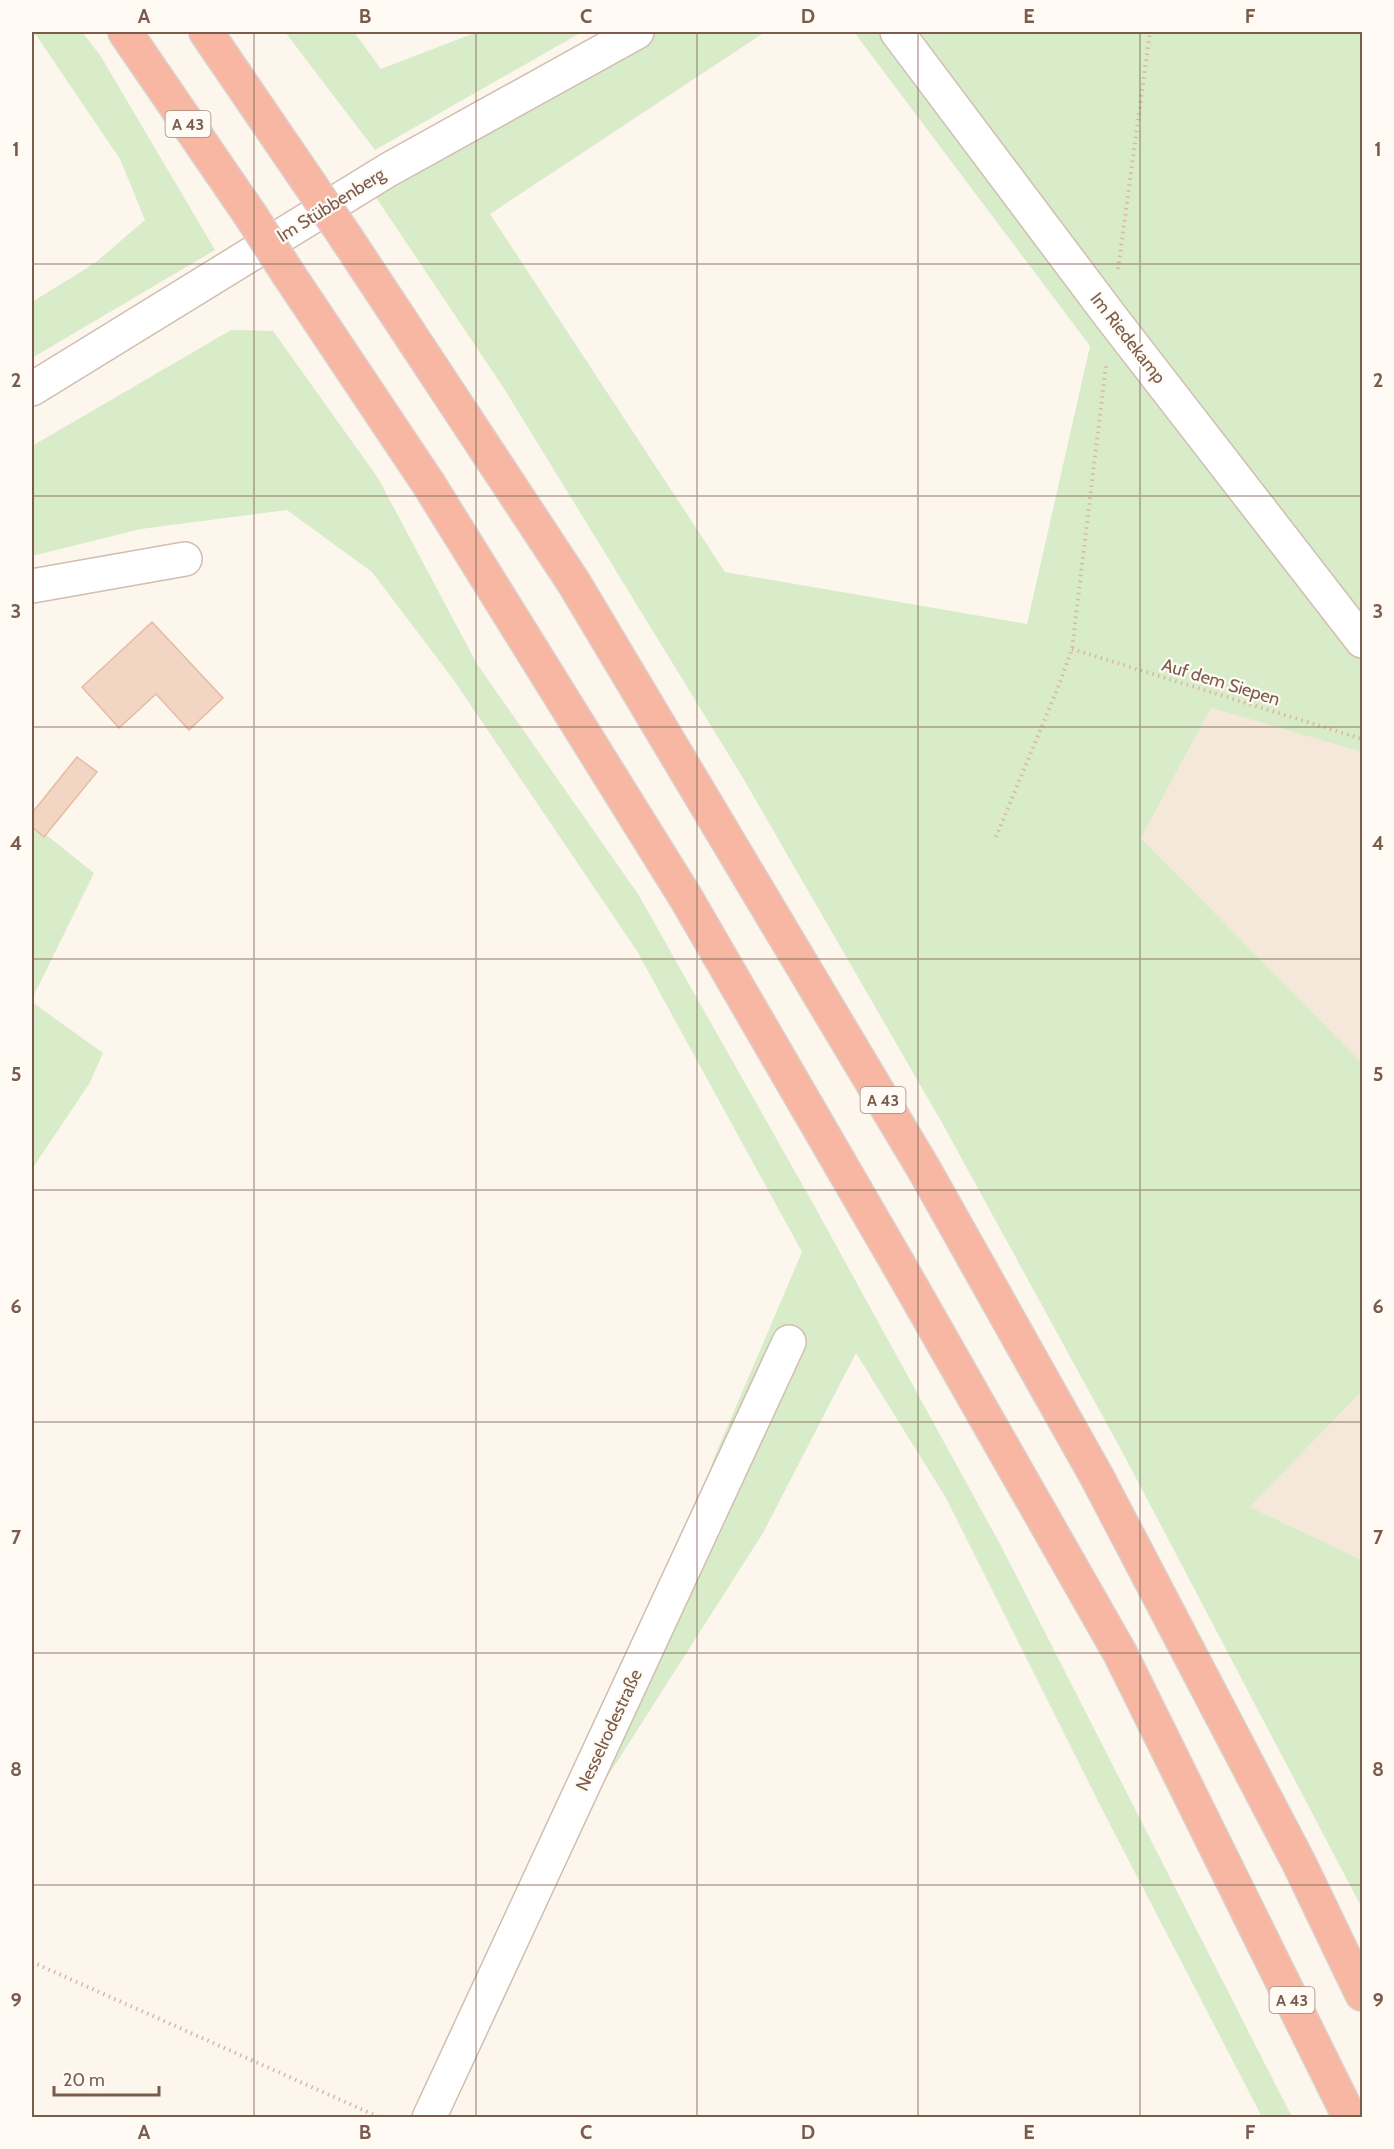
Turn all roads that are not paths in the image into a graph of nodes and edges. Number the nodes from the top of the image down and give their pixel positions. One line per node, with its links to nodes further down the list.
1 (125, 32): 12 (highway, A 43, bridge)
2 (206, 32): 10 (highway, A 43, bridge)
3 (637, 32): 5 (street, Im Stübbenberg)
4 (897, 32): 8 (street, Im Riedekamp)
5 (32, 389)
6 (185, 559): 7 (street)
7 (32, 586)
8 (1362, 641)
9 (789, 1342): 11 (street, Nesselrodestraße)
10 (1362, 1994)
11 (429, 2118)
12 (1350, 2118)

